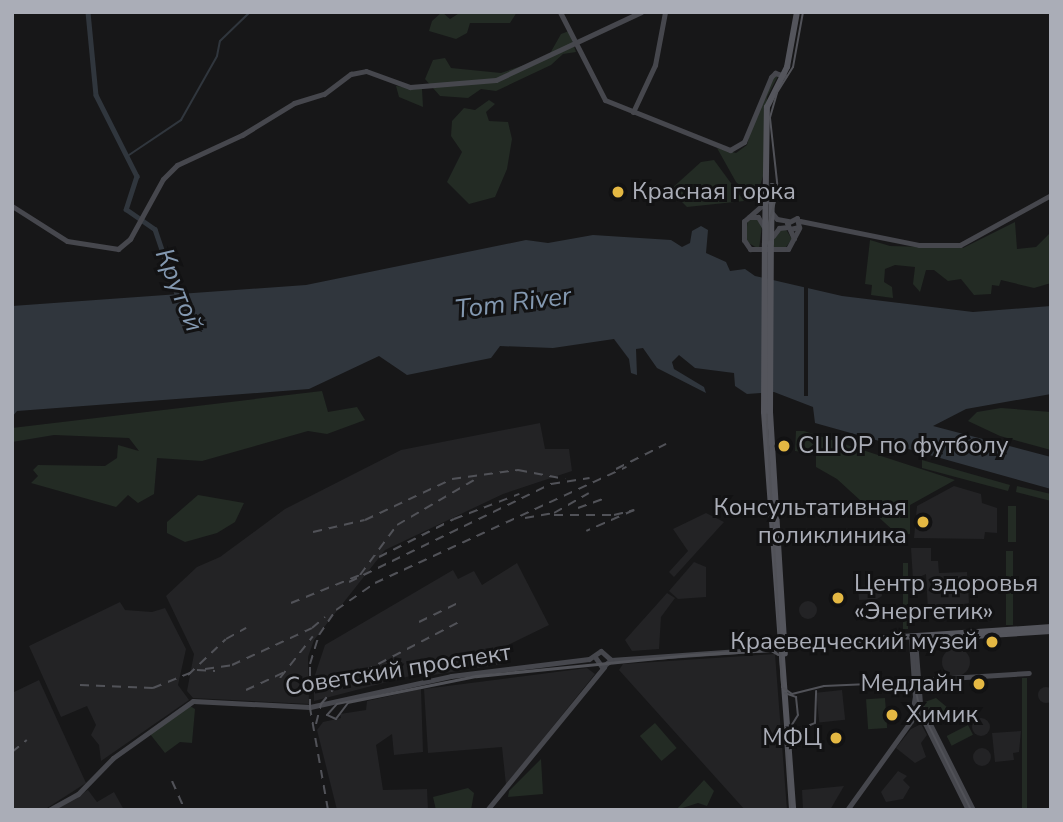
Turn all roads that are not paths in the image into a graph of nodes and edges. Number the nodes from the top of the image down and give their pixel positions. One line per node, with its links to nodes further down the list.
1 (560, 12): 5 (main road)
2 (641, 12): 5 (main road)
3 (665, 12): 7 (main road)
4 (799, 12): 6 (main road)
5 (575, 43): 7 (main road); 10 (main road)
6 (784, 76): 7 (main road); 9 (main road); 11 (main road)
7 (633, 112)
8 (1051, 195): 13 (main road)
9 (767, 199): 14 (main road); 15 (main road)
10 (12, 206)
11 (771, 212): 12 (main road); 17 (main road)
12 (789, 225): 13 (main road); 13 (main road); 16 (main road); 17 (main road)
13 (799, 225): 16 (main road)
14 (765, 229): 15 (main road); 17 (main road)
15 (743, 233): 16 (main road)
16 (794, 241)
17 (768, 243): 20 (main road, bridge)
18 (1051, 629): 19 (main road)
19 (912, 638): 20 (main road); 24 (main road)
20 (783, 647): 21 (main road); 30 (main road)
21 (611, 658): 22 (main road); 22 (main road, Советский проспект)
22 (598, 663): 28 (main road, Советский проспект); 29 (main road)
23 (1029, 673): 24 (main road)
24 (916, 680): 25 (main road); 32 (main road)
25 (915, 703): 26 (main road); 27 (main road)
26 (922, 717): 27 (main road); 32 (main road)
27 (911, 721): 31 (main road)
28 (49, 810)
29 (487, 810)
30 (794, 810)
31 (847, 810)
32 (971, 810)

